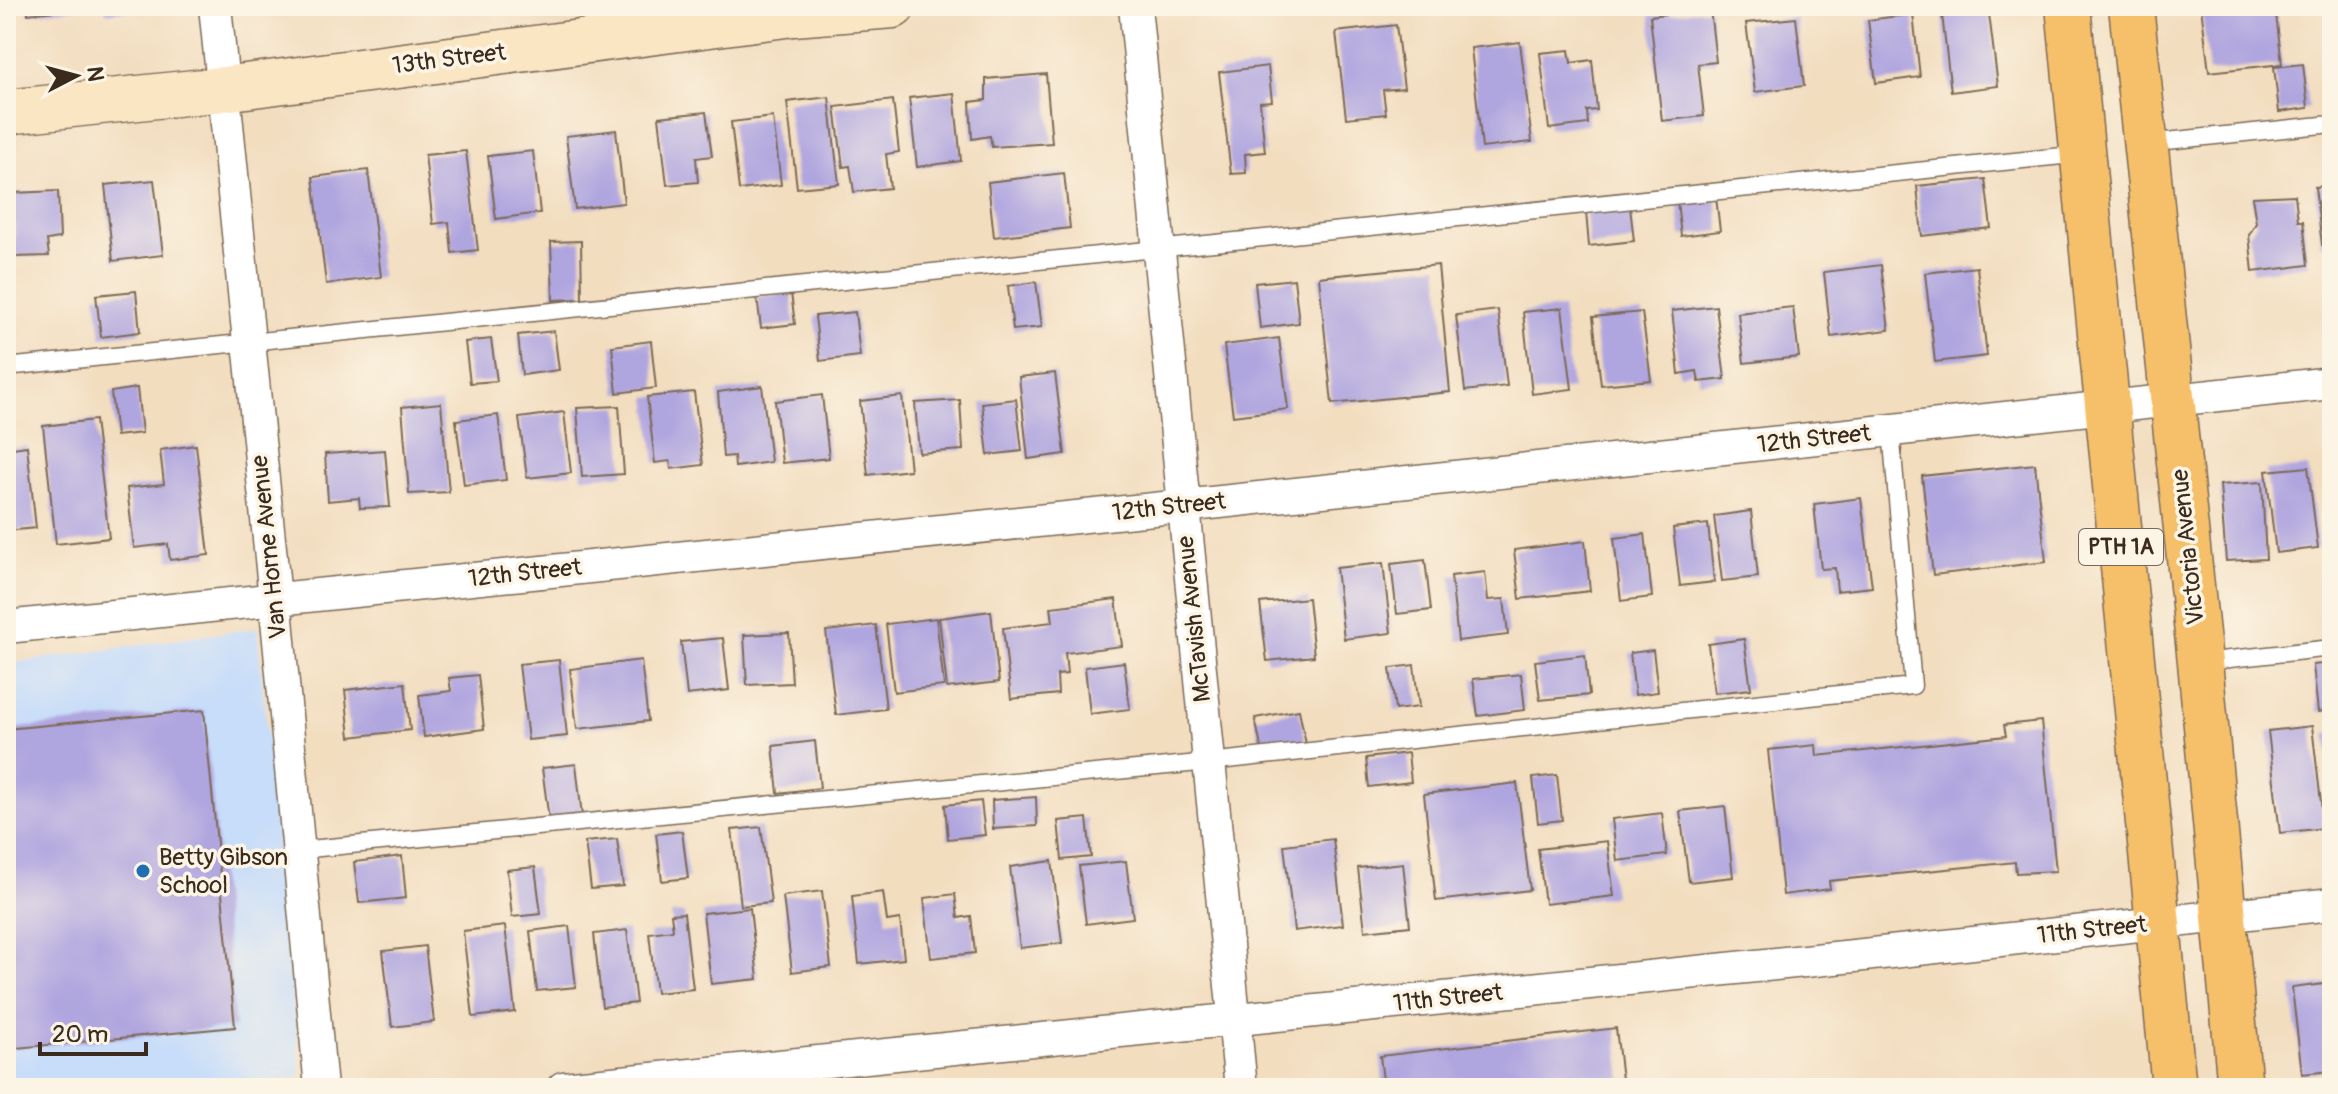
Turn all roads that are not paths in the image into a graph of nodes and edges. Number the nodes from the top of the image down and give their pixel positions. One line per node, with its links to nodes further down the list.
1 (215, 6): 6 (street, Van Horne Avenue)
2 (893, 6): 6 (street, 13th Street)
3 (1135, 6): 11 (street, McTavish Avenue)
4 (2068, 6): 10 (main road, PTH 1A)
5 (2131, 6): 9 (main road, Victoria Avenue / PTH 1A)
6 (223, 89): 7 (street, 13th Street); 12 (street, Van Horne Avenue)
7 (6, 112)
8 (2332, 124): 9 (lane)
9 (2145, 143): 15 (main road, Victoria Avenue / PTH 1A)
10 (2082, 154): 11 (lane); 16 (main road, PTH 1A)
11 (1158, 248): 12 (lane); 18 (street, McTavish Avenue)
12 (248, 342): 13 (lane); 19 (street, Van Horne Avenue)
13 (6, 367)
14 (2332, 383): 15 (street, 12th Street)
15 (2172, 399): 16 (street, 12th Street); 22 (main road, Victoria Avenue / PTH 1A)
16 (2107, 407): 17 (street, 12th Street); 27 (main road, PTH 1A)
17 (1891, 430): 18 (street, 12th Street); 23 (lane)
18 (1183, 506): 19 (street, 12th Street); 23 (street, McTavish Avenue)
19 (275, 598): 20 (street, 12th Street); 24 (street, Van Horne Avenue)
20 (6, 627)
21 (2332, 648): 22 (lane)
22 (2200, 662): 26 (main road, Victoria Avenue / PTH 1A)
23 (1209, 762): 24 (lane); 28 (street, McTavish Avenue)
24 (299, 850): 29 (street, Van Horne Avenue)
25 (2332, 904): 26 (street, 11th Street)
26 (2224, 916): 27 (street, 11th Street); 33 (main road, Victoria Avenue / PTH 1A)
27 (2158, 922): 28 (street, 11th Street); 32 (main road, PTH 1A)
28 (1235, 1020): 30 (street, 11th Street); 31 (street, McTavish Avenue)
29 (321, 1088)
30 (563, 1088)
31 (1241, 1088)
32 (2174, 1088)
33 (2240, 1088)

